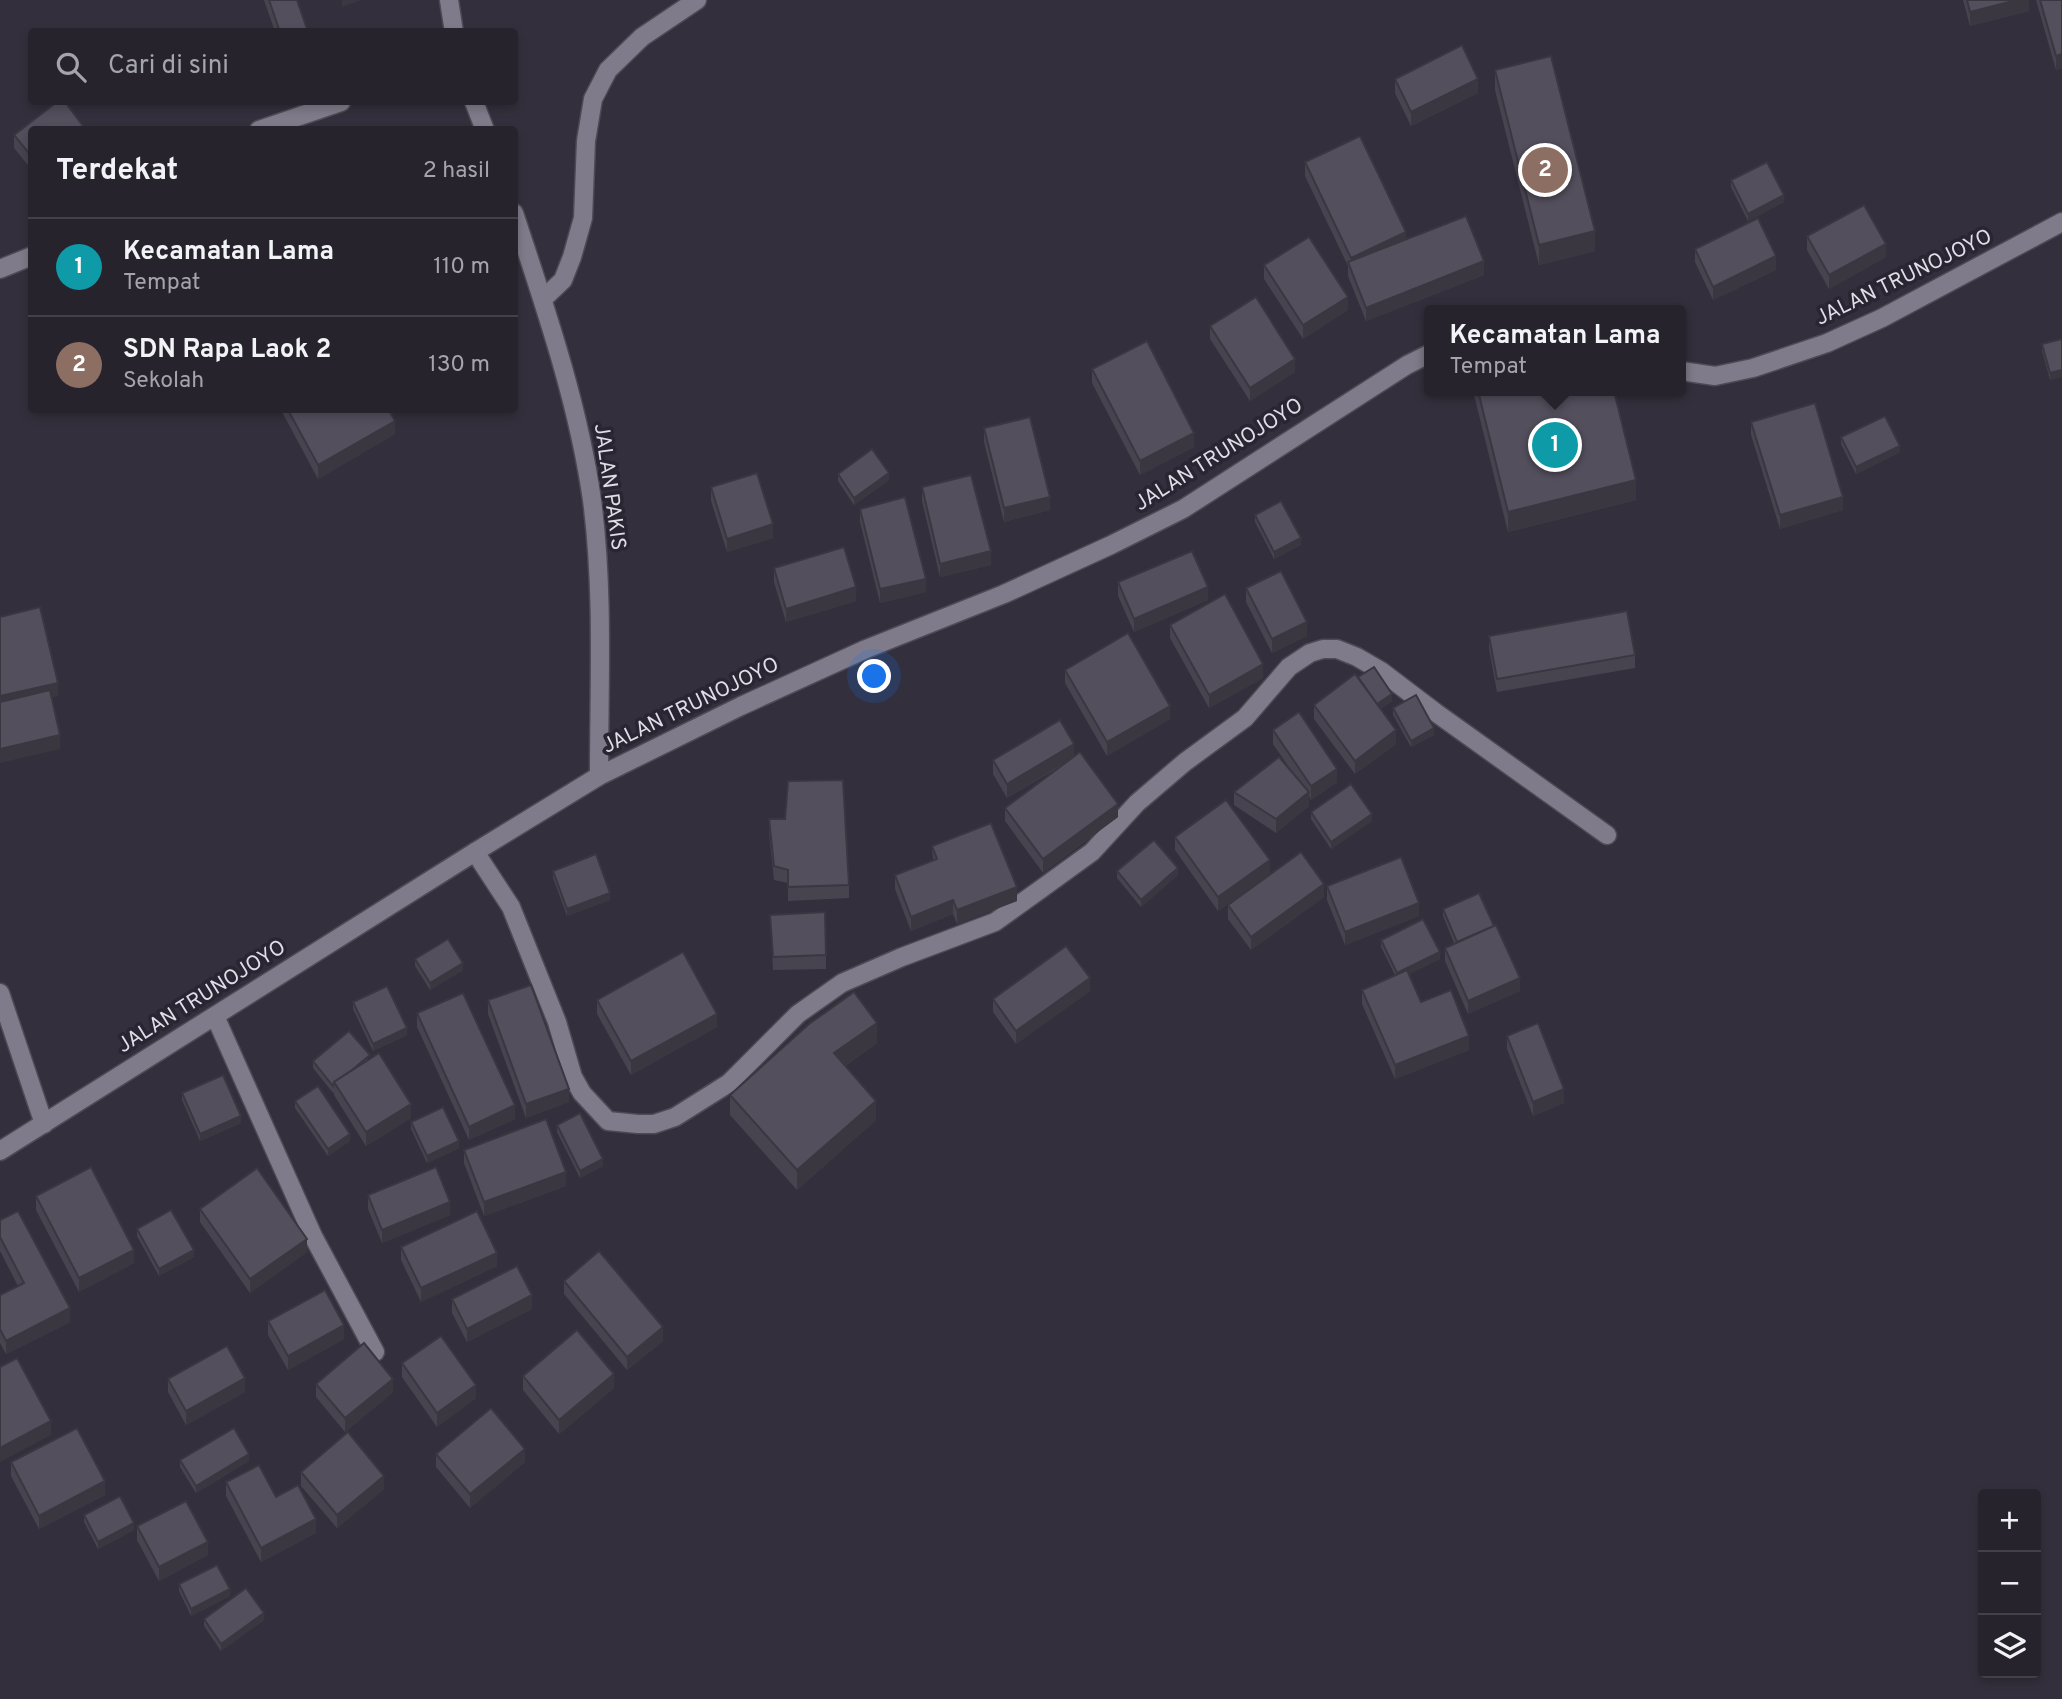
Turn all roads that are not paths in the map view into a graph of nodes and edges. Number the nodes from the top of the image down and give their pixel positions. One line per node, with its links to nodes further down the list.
1 (449, 0): 3 (street)
2 (698, 0): 12 (street)
3 (453, 28)
4 (332, 105): 6 (street)
5 (475, 105): 7 (street)
6 (270, 126)
7 (483, 126)
8 (2062, 222): 14 (street, JALAN TRUNOJOYO)
9 (518, 225): 12 (street, JALAN PAKIS)
10 (28, 258): 11 (street)
11 (0, 269)
12 (543, 299): 15 (street, JALAN PAKIS)
13 (1424, 357): 15 (street, JALAN TRUNOJOYO)
14 (1686, 372)
15 (599, 776): 17 (street, JALAN TRUNOJOYO)
16 (1607, 835): 17 (street)
17 (475, 852): 19 (street, JALAN TRUNOJOYO)
18 (0, 993): 20 (street)
19 (215, 1017): 20 (street, JALAN TRUNOJOYO); 22 (street)
20 (44, 1124): 21 (street, JALAN TRUNOJOYO)
21 (0, 1151)
22 (375, 1352)

